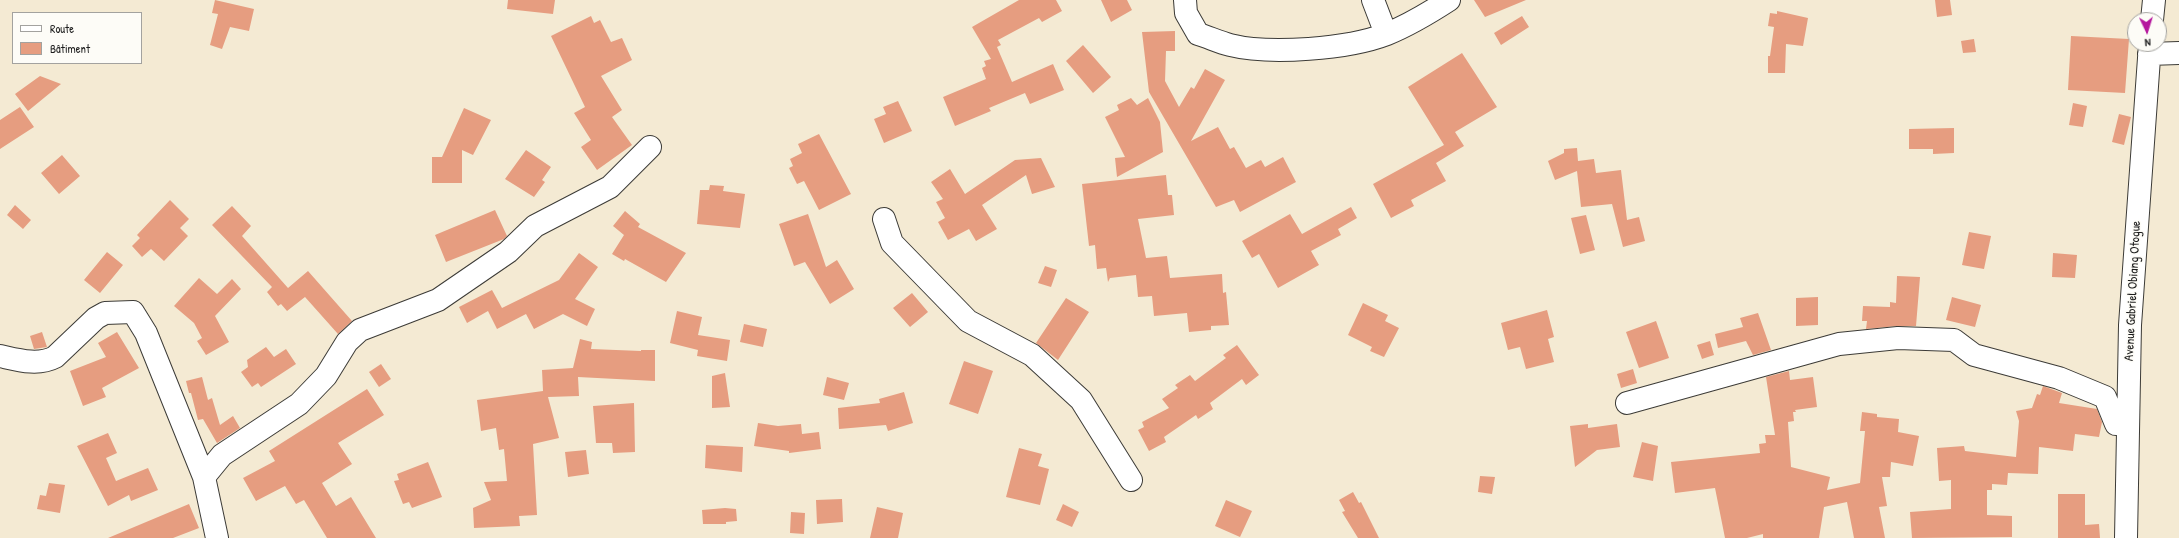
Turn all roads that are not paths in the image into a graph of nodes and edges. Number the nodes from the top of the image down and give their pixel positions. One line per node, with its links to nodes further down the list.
1 (1185, 0): 6 (street)
2 (1373, 0): 6 (street)
3 (1449, 0): 6 (street)
4 (2154, 0): 5 (street)
5 (2153, 12)
6 (1386, 34)
7 (2167, 51): 9 (street)
8 (2149, 52): 14 (street, Avenue Gabriel Obiang Otogue)
9 (2179, 53)
10 (650, 147): 15 (street)
11 (884, 219): 16 (street)
12 (0, 356): 15 (street)
13 (1627, 403): 14 (street)
14 (2127, 424): 18 (street, Avenue Gabriel Obiang Otogue)
15 (204, 477): 17 (street)
16 (1131, 480)
17 (217, 538)
18 (2126, 538)

